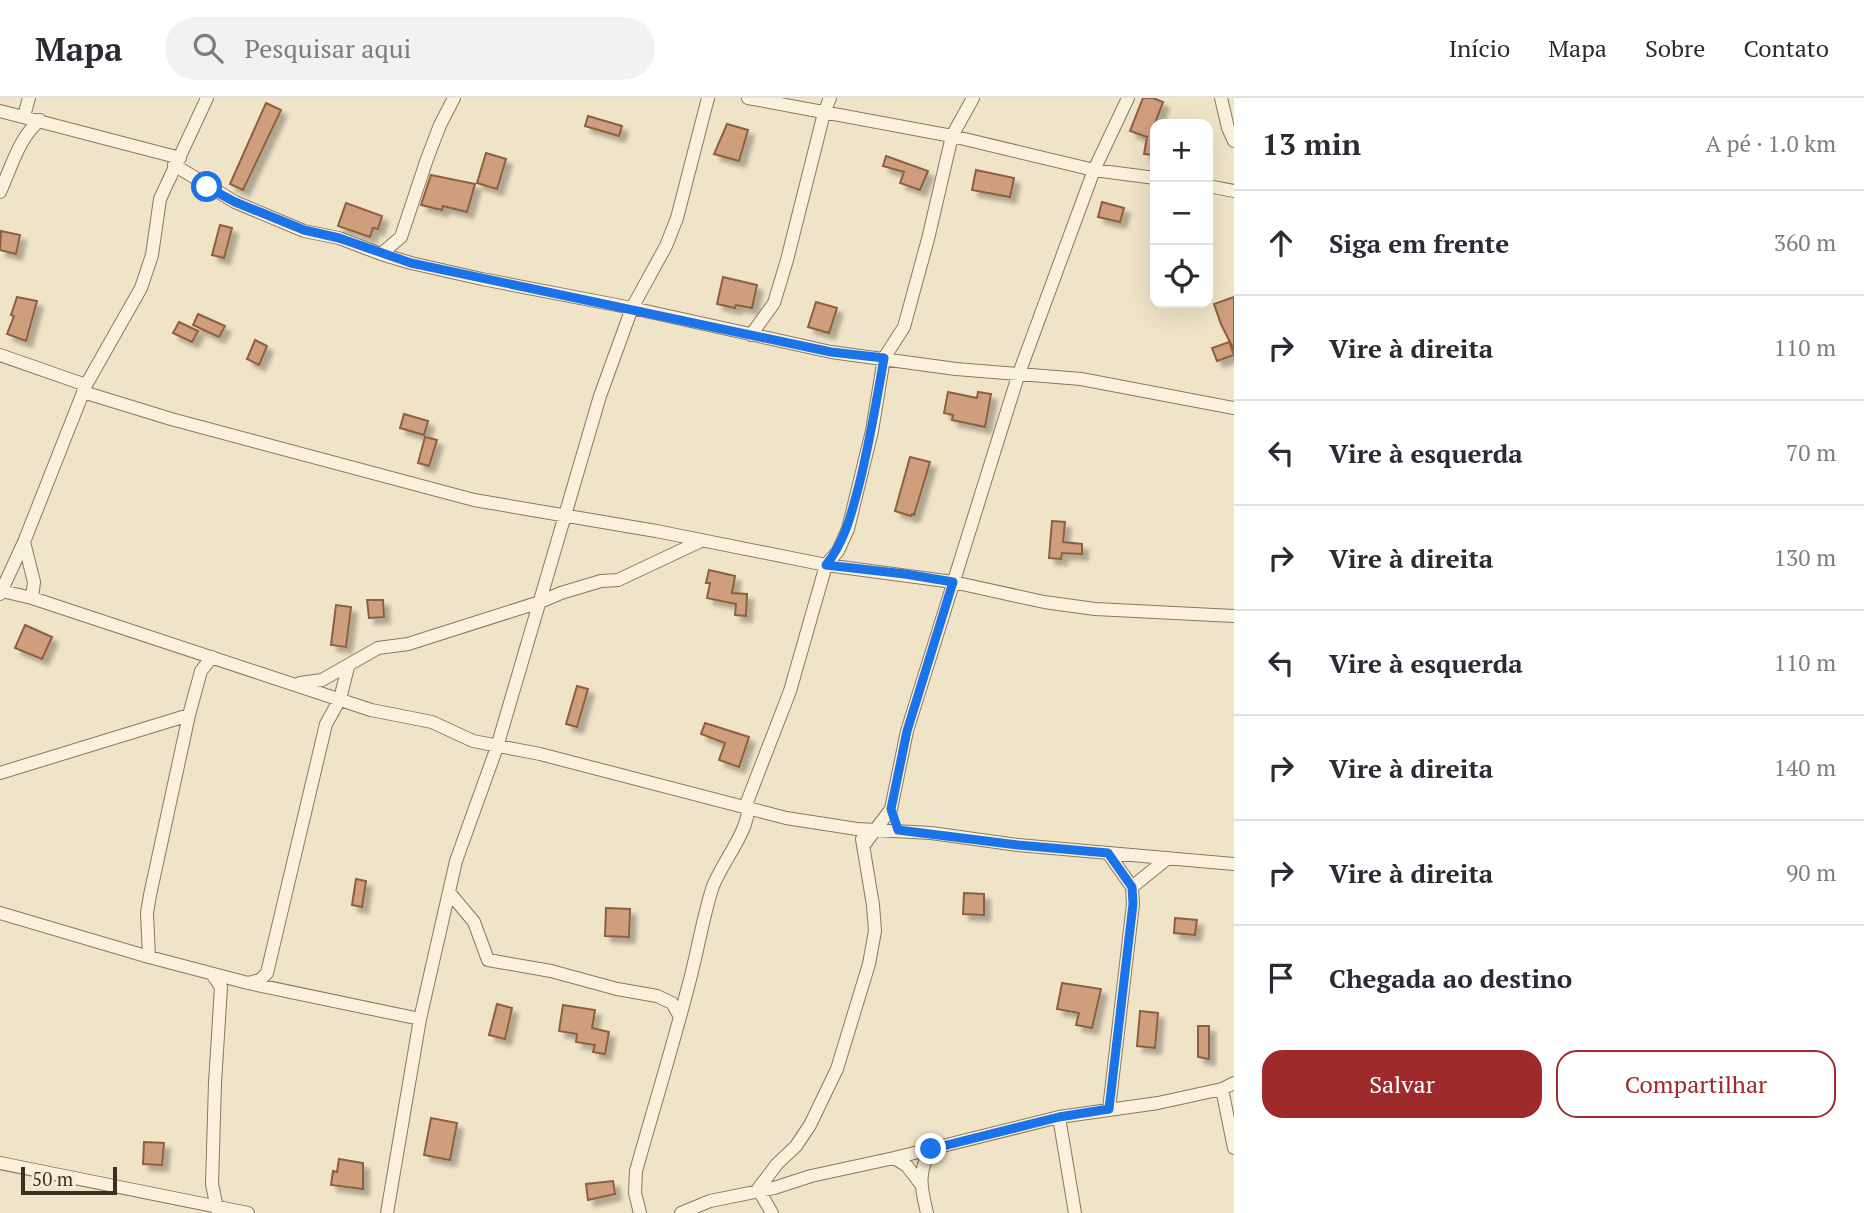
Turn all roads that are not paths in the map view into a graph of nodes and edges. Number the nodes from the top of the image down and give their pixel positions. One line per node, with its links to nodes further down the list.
1 (29, 98): 12 (street)
2 (207, 98): 16 (street)
3 (454, 98): 22 (street)
4 (708, 98): 25 (street)
5 (747, 98): 11 (street)
6 (830, 98): 11 (street)
7 (974, 98): 14 (street)
8 (1128, 98): 17 (street)
9 (1221, 98): 15 (street)
10 (0, 111): 12 (street)
11 (824, 113): 14 (street); 26 (street)
12 (24, 116): 13 (street)
13 (40, 120): 16 (street); 21 (street)
14 (951, 136): 17 (street); 28 (street)
15 (1234, 141)
16 (177, 162): 23 (street); 30 (street)
17 (1094, 170): 18 (street); 29 (street)
18 (1150, 177)
19 (1213, 187): 20 (street)
20 (1234, 191)
21 (0, 192)
22 (401, 237): 23 (street); 24 (street)
23 (381, 254): 24 (street)
24 (411, 263): 25 (street)
25 (632, 308): 26 (street); 32 (street)
26 (751, 335): 28 (street)
27 (0, 355): 30 (street)
28 (884, 358): 29 (street); 35 (street)
29 (1018, 376): 31 (street); 36 (street)
30 (84, 388): 32 (street); 34 (street)
31 (1234, 408)
32 (566, 516): 33 (street); 39 (street)
33 (702, 540): 35 (street); 39 (street)
34 (24, 542): 37 (street); 38 (street)
35 (826, 565): 36 (street); 52 (street)
36 (953, 582): 40 (street); 51 (street)
37 (1, 593): 38 (street)
38 (32, 598): 41 (street)
39 (540, 602): 43 (street); 48 (street)
40 (1234, 616)
41 (191, 651): 42 (street); 44 (street)
42 (212, 657): 44 (street); 45 (street)
43 (348, 667): 45 (street); 46 (street)
44 (201, 671): 47 (street)
45 (293, 683): 46 (street)
46 (340, 699): 48 (street); 66 (street)
47 (189, 715): 49 (street); 64 (street)
48 (498, 747): 50 (street); 62 (street)
49 (0, 773)
50 (727, 804): 52 (street); 56 (street)
51 (891, 809): 54 (street); 55 (street)
52 (749, 810): 53 (street); 56 (street)
53 (858, 829): 54 (street); 57 (street)
54 (874, 830): 55 (street); 57 (street)
55 (898, 830): 58 (street)
56 (742, 832): 67 (street)
57 (864, 845): 77 (street)
58 (1108, 853): 59 (street); 61 (street)
59 (1168, 858): 60 (street); 61 (street)
60 (1234, 864)
61 (1132, 887): 70 (street)
62 (449, 892): 67 (street); 68 (street)
63 (0, 914): 64 (street)
64 (149, 957): 65 (street)
65 (226, 983): 66 (street); 78 (street)
66 (248, 983): 68 (street)
67 (679, 1015): 81 (street)
68 (420, 1019): 80 (street)
69 (1228, 1086): 70 (street); 72 (street)
70 (1109, 1109): 71 (street)
71 (1059, 1117): 73 (street); 85 (street)
72 (1234, 1148)
73 (931, 1149): 74 (street); 76 (street)
74 (894, 1158): 76 (street); 77 (street)
75 (0, 1163): 78 (street)
76 (920, 1183): 84 (street)
77 (758, 1189): 82 (street); 83 (street)
78 (217, 1210): 79 (street)
79 (240, 1212)
80 (387, 1213)
81 (640, 1213)
82 (681, 1213)
83 (772, 1213)
84 (927, 1213)
85 (1075, 1213)

